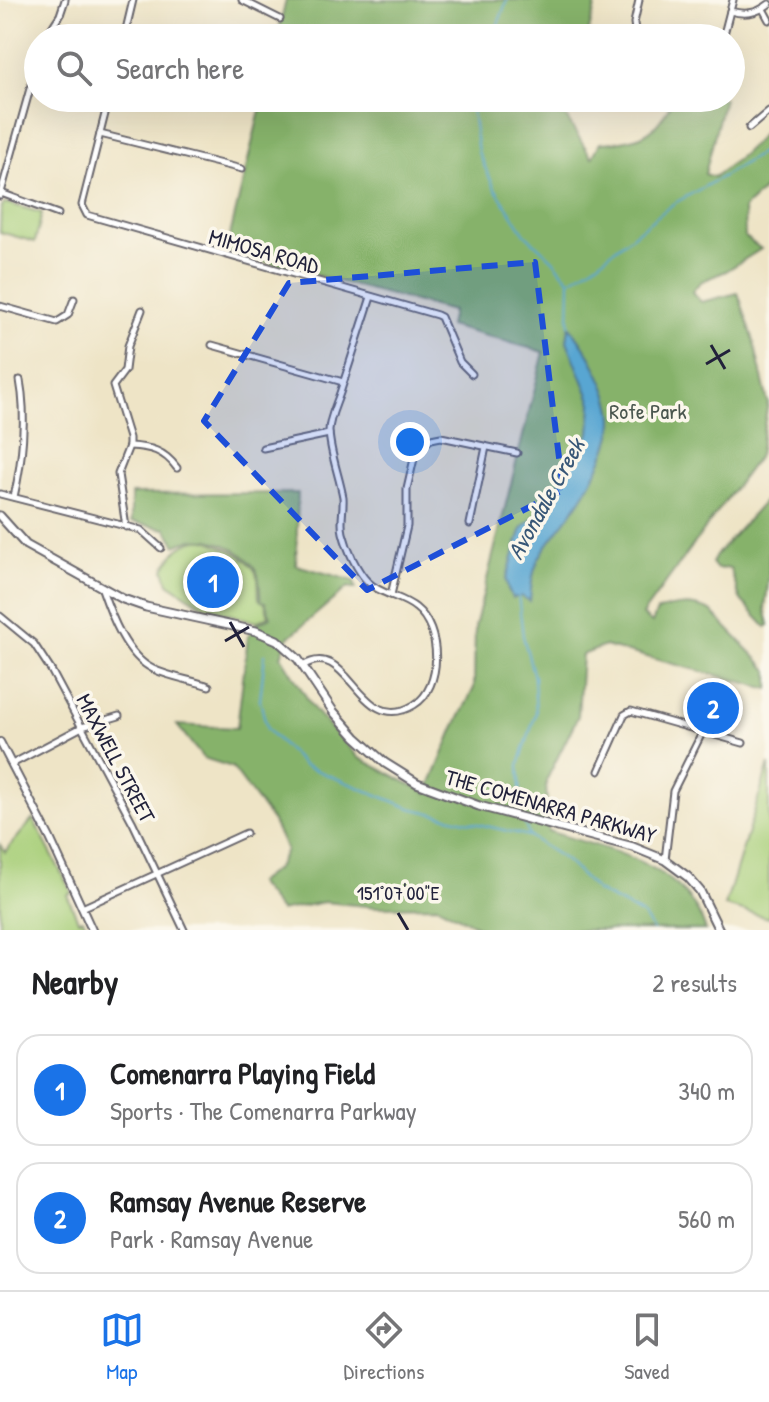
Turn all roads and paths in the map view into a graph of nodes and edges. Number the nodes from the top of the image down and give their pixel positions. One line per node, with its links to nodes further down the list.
1 (65, 0): 11 (street)
2 (133, 0): 12 (street)
3 (242, 0): 9 (street)
4 (639, 0): 13 (street)
5 (733, 0): 8 (street)
6 (769, 4): 7 (street)
7 (763, 9): 8 (street); 10 (street)
8 (730, 11): 14 (street)
9 (280, 19)
10 (769, 20)
11 (54, 24)
12 (127, 24)
13 (634, 24)
14 (727, 24)
15 (24, 109): 21 (street)
16 (768, 111): 18 (street)
17 (106, 112): 19 (street)
18 (749, 128)
19 (100, 134): 20 (street); 23 (street, MIMOSA ROAD)
20 (242, 169)
21 (0, 194): 22 (street)
22 (58, 214)
23 (371, 297): 28 (street, MIMOSA ROAD); 30 (street)
24 (74, 299): 25 (street)
25 (0, 306)
26 (142, 310): 32 (street)
27 (212, 345): 30 (street)
28 (472, 374)
29 (20, 380): 38 (street)
30 (343, 382): 31 (street)
31 (329, 434): 34 (street); 44 (street)
32 (129, 446): 36 (street); 41 (street)
33 (486, 447): 35 (street); 40 (street); 44 (street)
34 (263, 448)
35 (517, 453)
36 (177, 468)
37 (0, 494): 38 (street)
38 (14, 497): 41 (street)
39 (0, 516): 43 (main road, THE COMENARRA PARKWAY)
40 (470, 524)
41 (126, 527): 42 (street)
42 (161, 548)
43 (102, 588): 46 (main road, THE COMENARRA PARKWAY); 47 (street)
44 (391, 595): 46 (street)
45 (0, 616): 49 (street, MAXWELL STREET)
46 (303, 666): 56 (main road, THE COMENARRA PARKWAY)
47 (209, 686)
48 (119, 716): 49 (street)
49 (82, 727): 53 (street); 57 (street, MAXWELL STREET)
50 (703, 731): 52 (street); 54 (street); 56 (street)
51 (0, 742): 53 (street)
52 (743, 743)
53 (12, 764): 58 (street)
54 (599, 771)
55 (246, 833): 57 (street)
56 (665, 860): 61 (main road, THE COMENARRA PARKWAY)
57 (158, 874): 58 (street); 60 (street, MAXWELL STREET)
58 (82, 908): 59 (street)
59 (92, 930)
60 (184, 930)
61 (719, 930)

